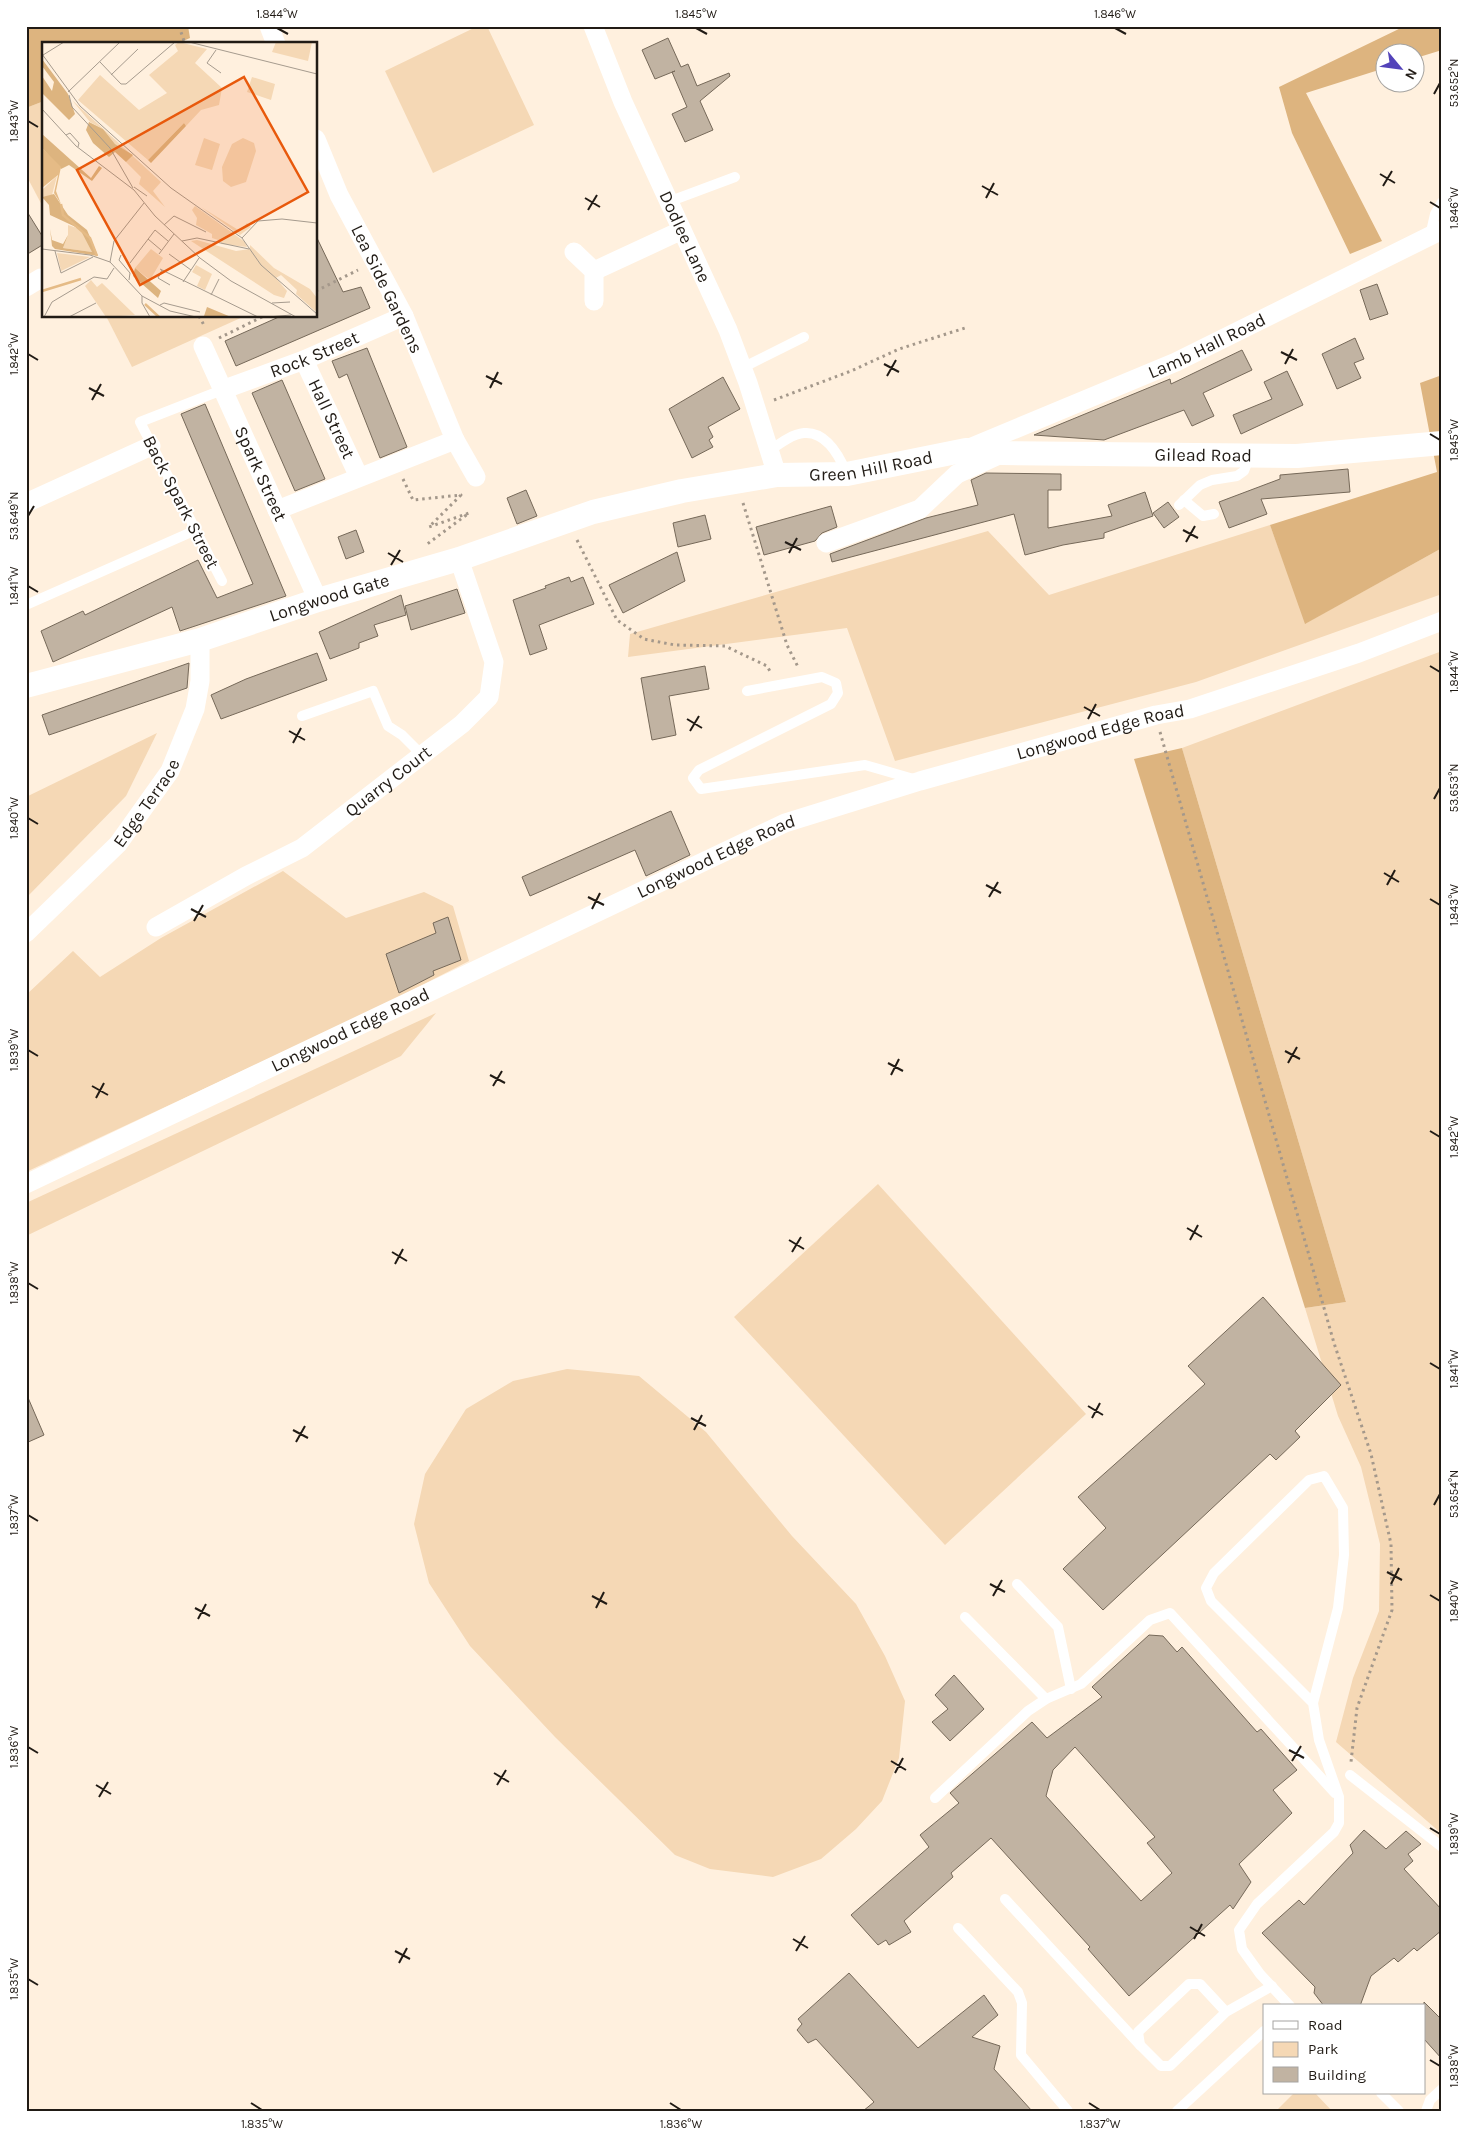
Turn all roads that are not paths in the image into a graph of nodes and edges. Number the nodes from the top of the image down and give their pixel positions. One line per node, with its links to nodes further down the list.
1 (269, 26): 3 (street)
2 (593, 26): 6 (street, Dodlee Lane)
3 (275, 42)
4 (318, 145): 13 (street, Lea Side Gardens)
5 (735, 177): 6 (lane)
6 (668, 202): 8 (street, Dodlee Lane)
7 (1442, 202): 9 (lane)
8 (680, 231): 11 (street); 17 (street, Dodlee Lane)
9 (1436, 233): 22 (street, Lamb Hall Road)
10 (574, 252): 11 (street)
11 (594, 271): 12 (street)
12 (594, 301)
13 (404, 316): 16 (street, Rock Street); 19 (street, Lea Side Gardens)
14 (804, 337): 17 (lane)
15 (202, 346): 18 (street, Spark Street)
16 (304, 360): 18 (street, Rock Street); 28 (street, Hall Street)
17 (742, 368): 23 (street, Dodlee Lane)
18 (222, 390): 21 (lane, Back Spark Street); 31 (street, Spark Street)
19 (455, 440): 28 (street); 29 (street, Lea Side Gardens)
20 (1442, 443): 25 (street, Gilead Road)
21 (151, 446): 30 (street); 33 (lane, Back Spark Street)
22 (966, 450): 24 (street, Gilead Road); 26 (street, Green Hill Road)
23 (769, 451): 26 (lane); 27 (street, Dodlee Lane)
24 (1002, 453): 25 (street, Gilead Road); 34 (street)
25 (1250, 455): 32 (lane)
26 (847, 474): 27 (street, Green Hill Road)
27 (777, 475): 35 (street, Longwood Gate)
28 (359, 477): 31 (street)
29 (476, 477)
30 (26, 503)
31 (277, 510): 37 (street, Spark Street)
32 (1214, 514)
33 (196, 530): 36 (lane, Back Spark Street); 38 (lane)
34 (826, 543)
35 (459, 559): 37 (street, Longwood Gate); 44 (street, Quarry Court)
36 (222, 581)
37 (318, 600): 40 (street, Longwood Gate)
38 (26, 605)
39 (1442, 621): 45 (street, Longwood Edge Road)
40 (200, 640): 41 (street, Longwood Gate); 47 (street, Edge Terrace)
41 (26, 686)
42 (747, 692): 45 (lane)
43 (302, 716): 44 (lane)
44 (422, 755): 46 (street, Quarry Court)
45 (920, 781): 48 (street, Longwood Edge Road)
46 (156, 927)
47 (26, 933)
48 (26, 1184)
49 (1017, 1584): 51 (lane)
50 (965, 1617): 52 (lane)
51 (1071, 1689): 52 (lane); 55 (lane)
52 (1046, 1699): 56 (lane)
53 (1313, 1703): 53 (lane); 55 (lane)
54 (1350, 1775): 57 (lane)
55 (1339, 1797): 60 (lane)
56 (935, 1798)
57 (1442, 1847)
58 (1005, 1899): 64 (lane)
59 (958, 1928): 67 (lane)
60 (1272, 1986): 61 (lane); 62 (lane)
61 (1288, 2004)
62 (1226, 2012): 64 (lane); 64 (lane)
63 (1263, 2032): 68 (lane)
64 (1140, 2045)
65 (1442, 2089): 70 (lane)
66 (1382, 2094): 69 (lane)
67 (1068, 2111)
68 (1177, 2111)
69 (1399, 2111)
70 (1426, 2111)

